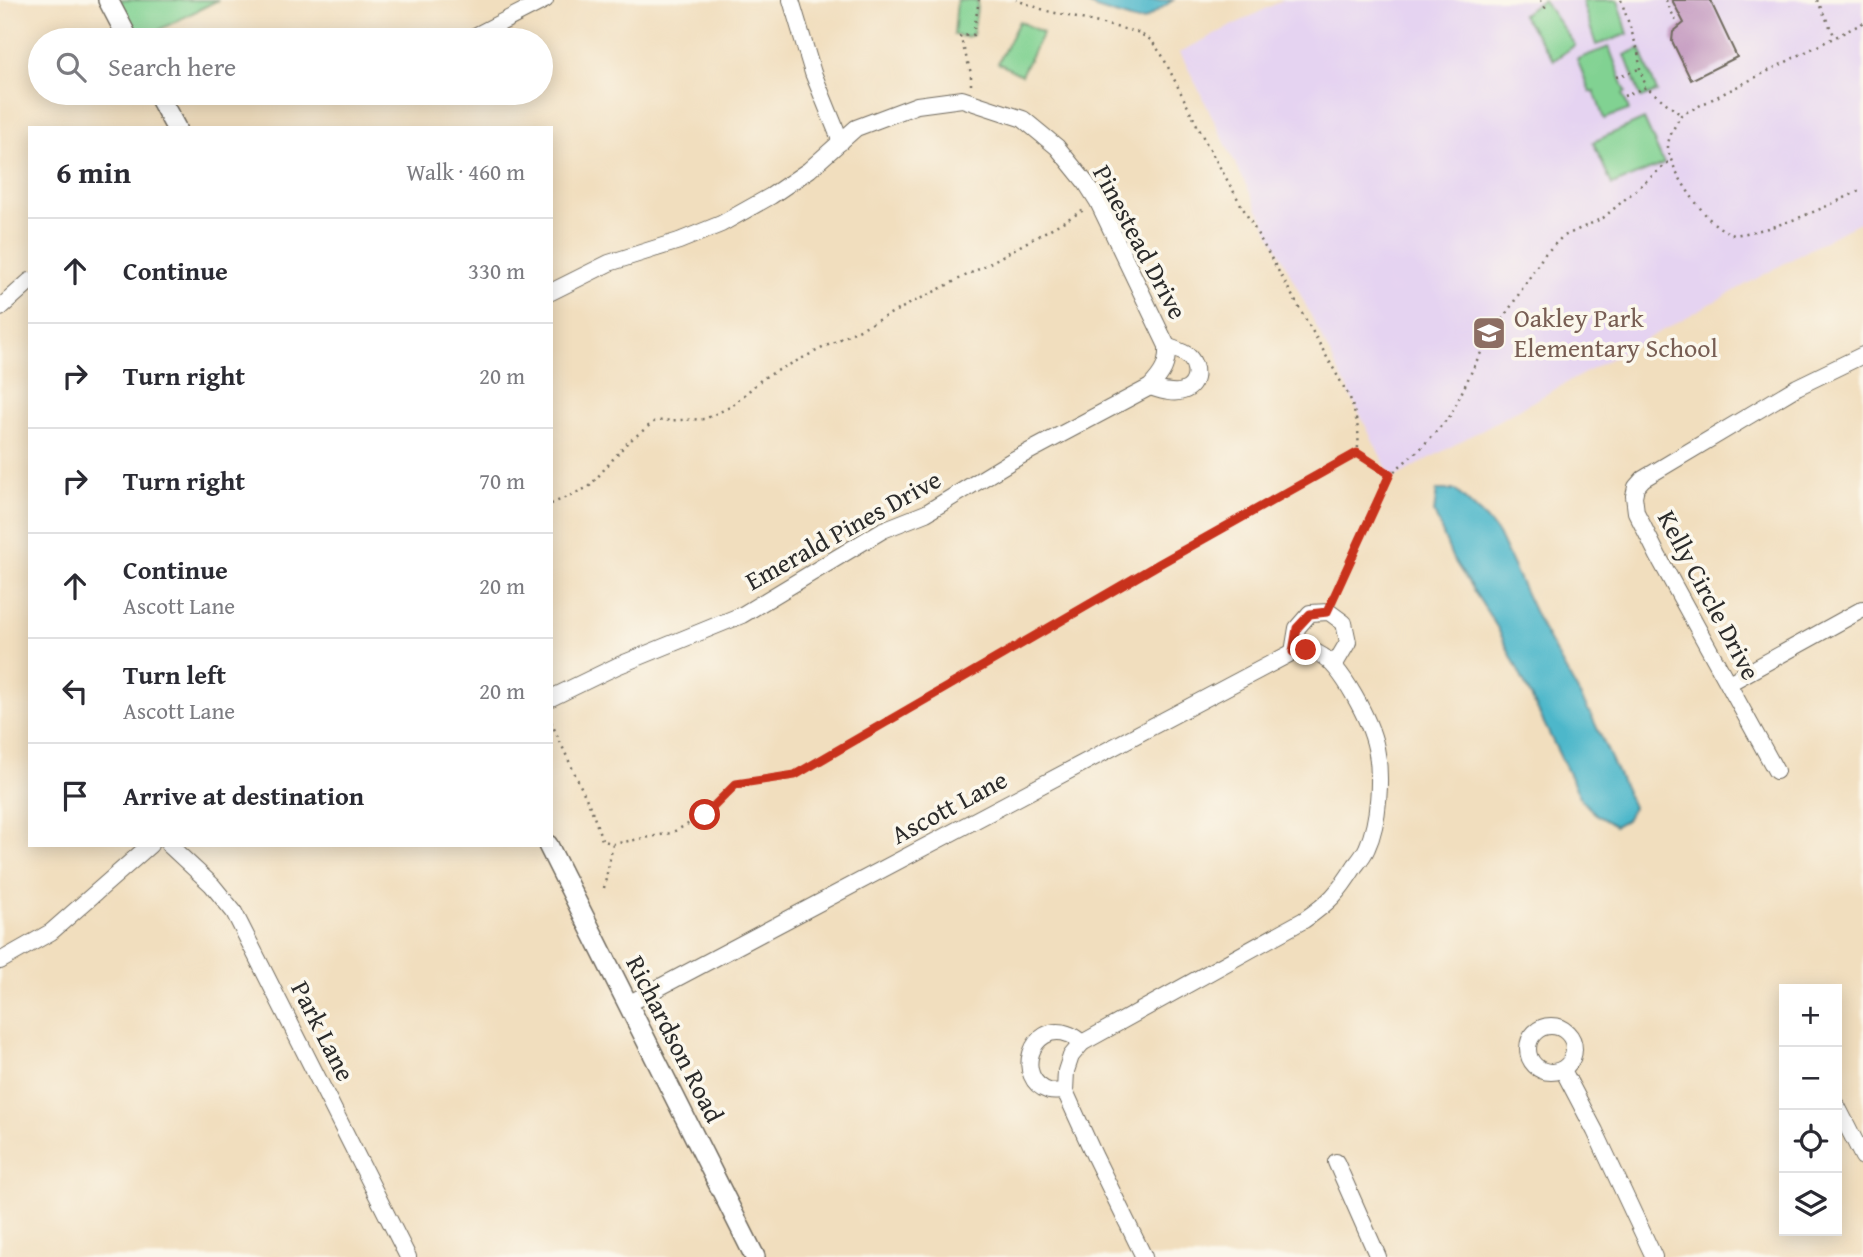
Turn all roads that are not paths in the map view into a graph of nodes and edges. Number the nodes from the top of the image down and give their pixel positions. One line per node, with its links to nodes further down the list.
1 (108, 0): 4 (street)
2 (545, 0): 5 (street)
3 (791, 0): 8 (street)
4 (123, 28)
5 (490, 28)
6 (164, 105): 7 (street)
7 (175, 126)
8 (841, 142): 10 (street, Pinestead Drive); 12 (street, Pinestead Drive)
9 (28, 283): 11 (street)
10 (553, 291)
11 (0, 307)
12 (1167, 346): 14 (street, Pinestead Drive); 15 (street, Pinestead Drive)
13 (1863, 355): 19 (street, Kelly Circle Drive)
14 (1167, 363): 15 (street, Emerald Pines Drive)
15 (1150, 387): 20 (street, Emerald Pines Drive)
16 (1863, 609): 19 (street)
17 (1293, 652): 18 (street); 18 (street); 26 (street, Ascott Lane)
18 (1335, 664): 27 (street)
19 (1729, 684): 21 (street, Kelly Circle Drive)
20 (553, 697)
21 (1776, 771)
22 (148, 847): 25 (street)
23 (171, 847): 33 (street, Park Lane)
24 (549, 847): 26 (street, Richardson Road)
25 (0, 961)
26 (628, 1004): 34 (street, Richardson Road)
27 (1082, 1043): 29 (street); 29 (street)
28 (1563, 1070): 37 (street)
29 (1066, 1091): 35 (street)
30 (1839, 1110): 31 (street)
31 (1863, 1157)
32 (1336, 1162): 36 (street)
33 (408, 1257)
34 (755, 1257)
35 (1144, 1257)
36 (1378, 1257)
37 (1654, 1257)

